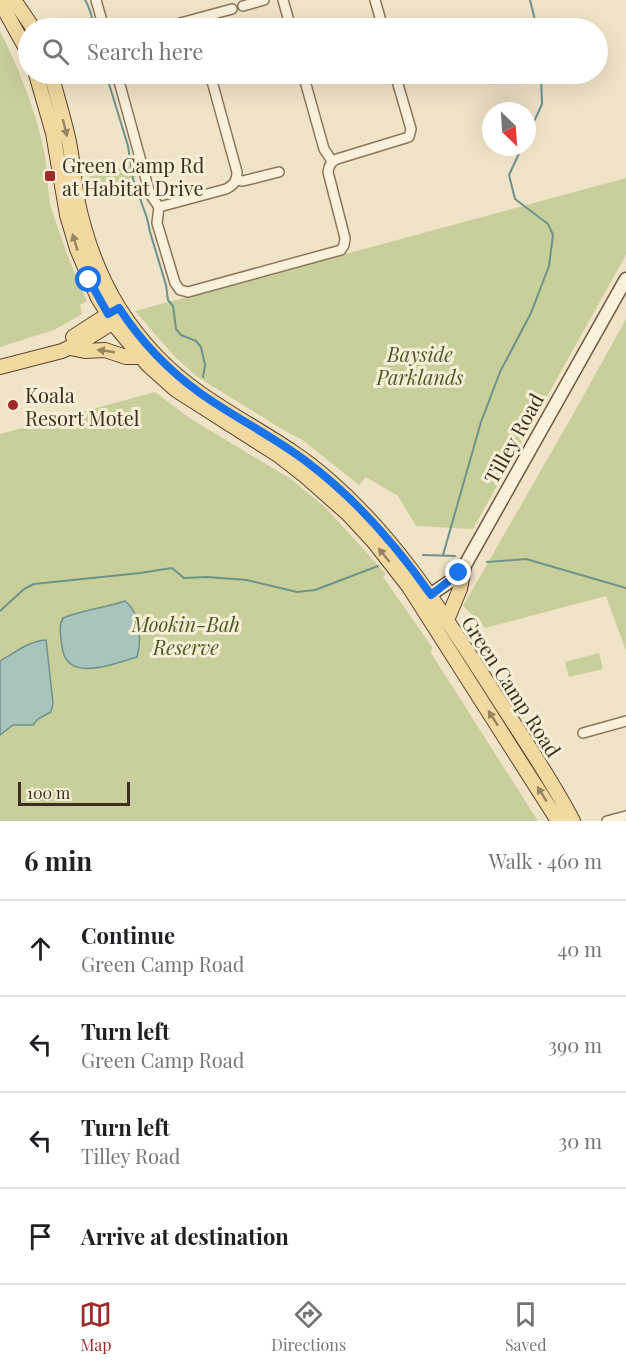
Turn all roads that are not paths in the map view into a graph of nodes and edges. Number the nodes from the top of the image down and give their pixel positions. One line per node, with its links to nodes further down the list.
1 (96, 0): 9 (street)
2 (264, 0): 6 (street)
3 (283, 0): 11 (street)
4 (375, 0): 12 (street)
5 (6, 2): 8 (main road); 13 (main road)
6 (243, 6)
7 (232, 9): 10 (street)
8 (23, 18)
9 (101, 18)
10 (210, 18)
11 (288, 18)
12 (380, 18)
13 (18, 29)
14 (39, 84): 25 (main road, Green Camp Road, one-way to 14)
15 (54, 84): 25 (main road, Green Camp Road, one-way to 25)
16 (120, 84): 23 (street)
17 (213, 84): 22 (street)
18 (306, 84): 20 (street)
19 (398, 84): 20 (street)
20 (332, 161): 23 (street)
21 (279, 172): 22 (street)
22 (237, 180): 23 (street)
23 (159, 207)
24 (626, 279): 30 (main road, Tilley Road)
25 (116, 315): 26 (main road); 27 (main road); 28 (main road, Green Camp Road); 31 (main road, Green Camp Road)
26 (70, 348): 27 (main road); 28 (main road, one-way to 26)
27 (45, 354): 29 (main road)
28 (140, 357): 31 (main road, Green Camp Road, one-way to 28)
29 (0, 367)
30 (464, 567): 31 (main road, Tilley Road); 32 (main road)
31 (425, 598): 32 (main road, Green Camp Road); 36 (main road, Green Camp Road, one-way to 31)
32 (447, 620): 37 (main road, Green Camp Road)
33 (626, 721): 34 (street)
34 (583, 733)
35 (626, 816): 38 (street)
36 (558, 821)
37 (573, 821)
38 (607, 821)

